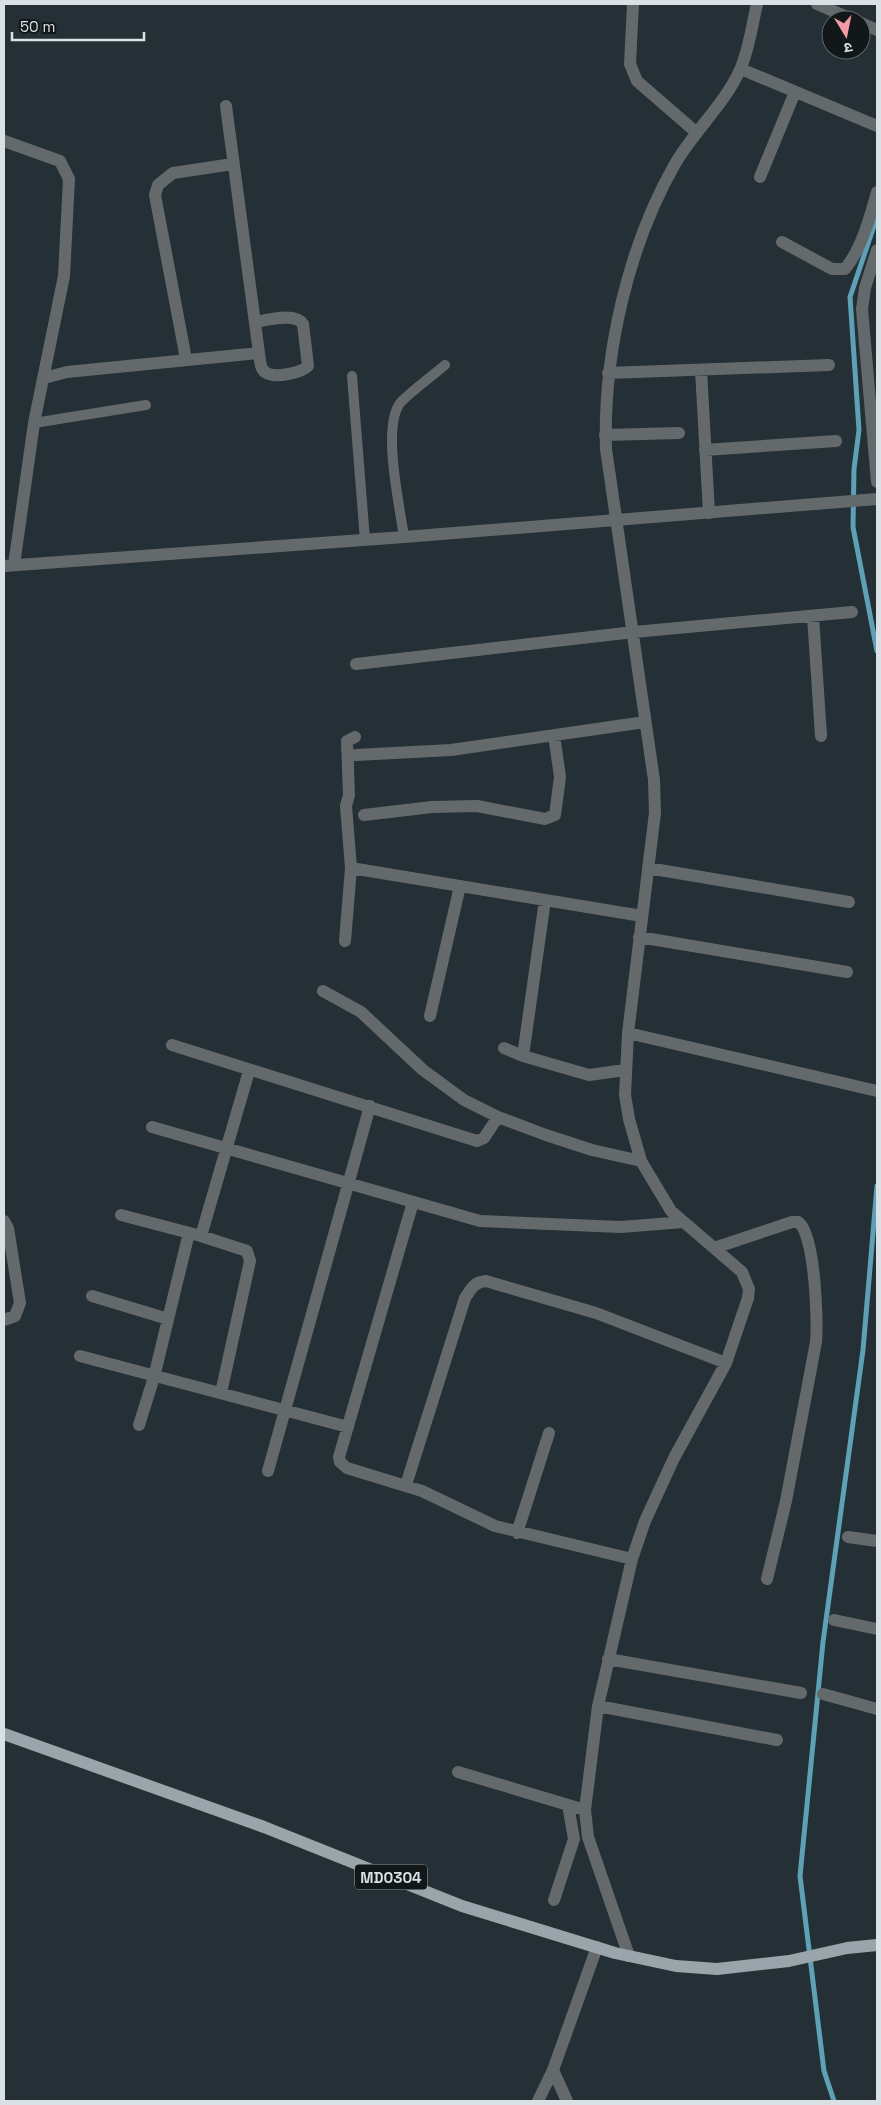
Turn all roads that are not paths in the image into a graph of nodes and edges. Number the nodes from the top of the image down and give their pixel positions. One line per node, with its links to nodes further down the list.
1 (633, 4): 9 (street)
2 (757, 4): 5 (street)
3 (817, 4): 4 (street)
4 (831, 10)
5 (740, 69): 6 (street); 9 (street)
6 (795, 92): 8 (street); 12 (street)
7 (226, 106): 11 (street)
8 (877, 126)
9 (697, 133): 22 (street)
10 (4, 141): 24 (street)
11 (233, 164): 16 (street); 18 (street)
12 (760, 177)
13 (877, 192): 14 (street)
14 (782, 242)
15 (877, 250): 31 (street)
16 (255, 322): 17 (street); 17 (street)
17 (259, 353): 18 (street)
18 (186, 360): 24 (street)
19 (446, 365): 35 (lane)
20 (829, 365): 21 (street)
21 (701, 370): 22 (street); 30 (street)
22 (608, 373): 28 (street)
23 (352, 376): 36 (lane)
24 (44, 378): 26 (street)
25 (146, 405): 26 (lane)
26 (34, 423): 37 (street)
27 (679, 433): 28 (street)
28 (605, 435): 34 (street)
29 (836, 441): 30 (street)
30 (705, 450): 33 (street)
31 (877, 482)
32 (877, 498): 33 (street)
33 (709, 513): 34 (street)
34 (617, 521): 35 (street); 40 (street)
35 (404, 537): 36 (street)
36 (365, 540): 37 (street)
37 (9, 566)
38 (852, 612): 39 (street)
39 (814, 616): 40 (street); 45 (street)
40 (634, 632): 41 (street); 42 (street)
41 (356, 664)
42 (645, 722): 44 (street); 49 (street)
43 (355, 736): 48 (street)
44 (554, 736): 46 (street); 47 (street)
45 (821, 736)
46 (356, 755)
47 (364, 815)
48 (351, 868): 50 (street); 55 (street)
49 (648, 868): 52 (street); 53 (street)
50 (460, 886): 51 (street); 58 (street)
51 (545, 900): 53 (street); 62 (street)
52 (848, 902)
53 (642, 916): 54 (street)
54 (640, 937): 56 (street); 59 (street)
55 (345, 941)
56 (847, 972)
57 (323, 991): 67 (street)
58 (430, 1016)
59 (628, 1033): 63 (street); 65 (street)
60 (172, 1045): 64 (street)
61 (504, 1048): 62 (street)
62 (523, 1056): 63 (street)
63 (625, 1070): 70 (street)
64 (249, 1071): 66 (street); 69 (street)
65 (877, 1092)
66 (370, 1106): 67 (street); 71 (street)
67 (498, 1116): 70 (street)
68 (152, 1127): 69 (street)
69 (227, 1148): 71 (street); 76 (street)
70 (641, 1161): 75 (street)
71 (347, 1183): 72 (street); 85 (street)
72 (414, 1202): 75 (street); 87 (street)
73 (122, 1214): 76 (street)
74 (4, 1221): 80 (street)
75 (683, 1222): 77 (street)
76 (195, 1234): 79 (street); 84 (street)
77 (714, 1248): 82 (street); 95 (street)
78 (92, 1296): 79 (street)
79 (168, 1319): 83 (street)
80 (4, 1320)
81 (80, 1356): 83 (street)
82 (726, 1363): 90 (street); 94 (street)
83 (154, 1377): 84 (street); 86 (street)
84 (221, 1393): 85 (street)
85 (285, 1410): 87 (street); 89 (street)
86 (139, 1425)
87 (348, 1427): 90 (street)
88 (549, 1432): 91 (street)
89 (268, 1471)
90 (406, 1485): 91 (street)
91 (517, 1533): 94 (street)
92 (848, 1537): 93 (street)
93 (877, 1541)
94 (632, 1560): 98 (street)
95 (767, 1579)
96 (834, 1620): 97 (street)
97 (877, 1629)
98 (608, 1659): 99 (street); 101 (street)
99 (801, 1693)
100 (823, 1694): 102 (street)
101 (598, 1706): 104 (street); 107 (street)
102 (877, 1709)
103 (4, 1734): 110 (main road, MD0304)
104 (777, 1740)
105 (458, 1772): 106 (street)
106 (568, 1805): 107 (street); 108 (street)
107 (585, 1810): 111 (street)
108 (554, 1900)
109 (877, 1945): 111 (main road, MD0304)
110 (597, 1948): 111 (main road, MD0304); 112 (street)
111 (629, 1956)
112 (553, 2070): 113 (street); 114 (street)
113 (538, 2101)
114 (567, 2101)

